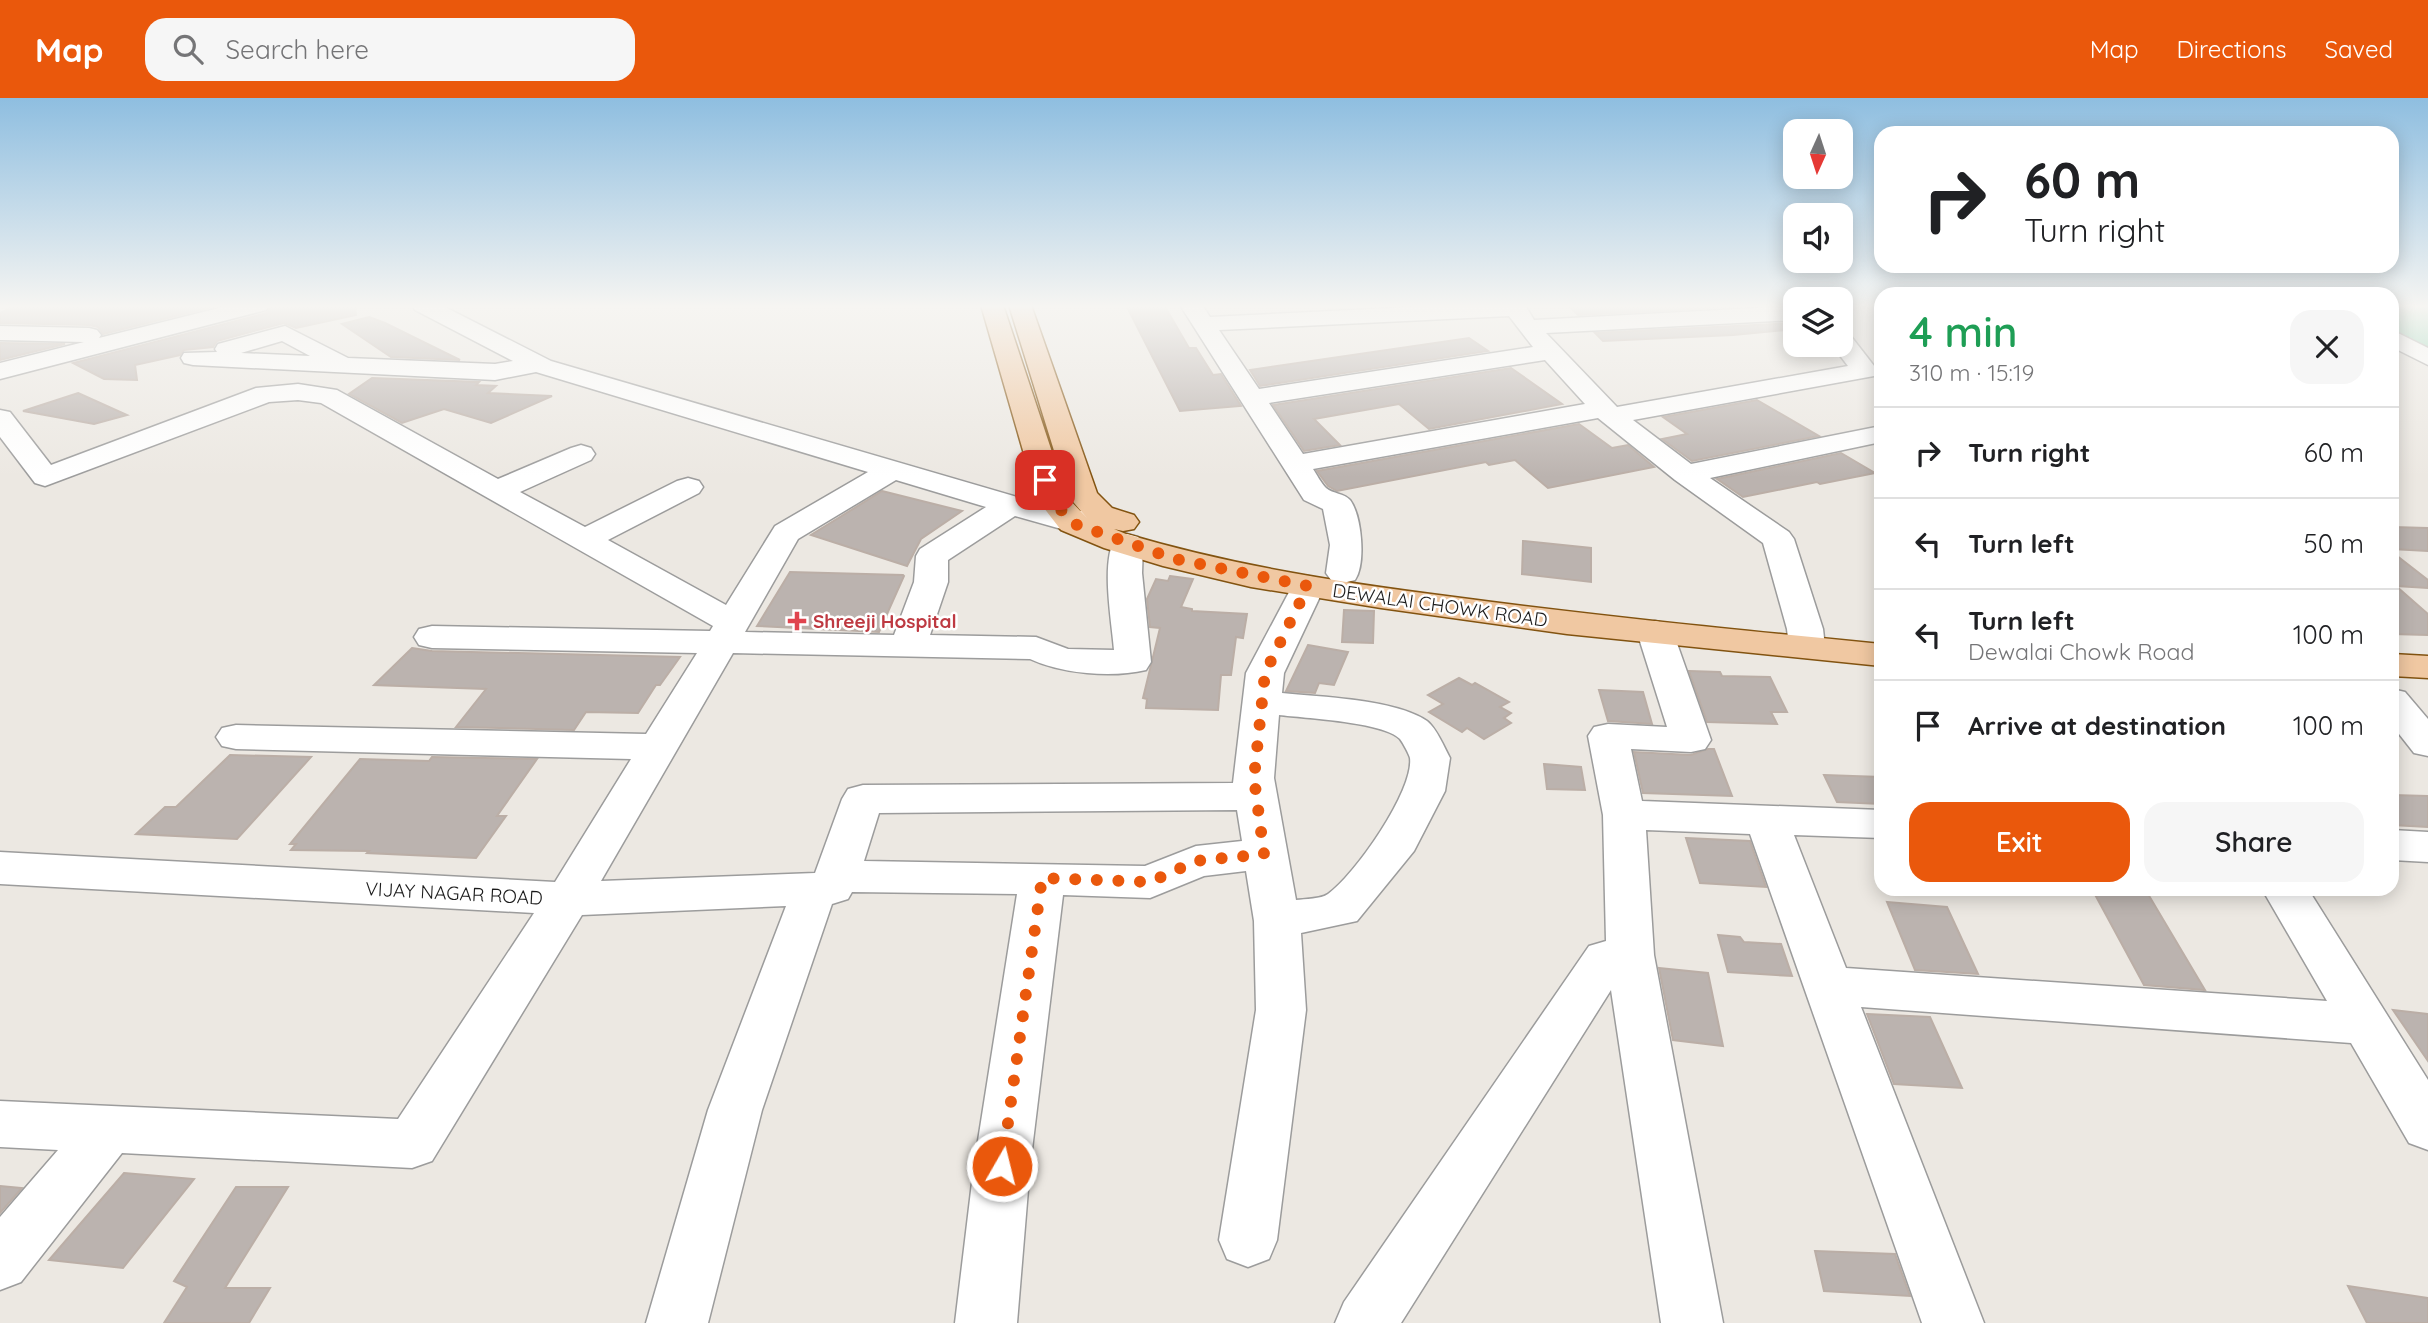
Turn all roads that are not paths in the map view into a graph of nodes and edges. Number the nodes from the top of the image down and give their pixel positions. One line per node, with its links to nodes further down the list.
1 (34, 362): 13 (street)
2 (280, 362): 12 (street)
3 (340, 362): 12 (street)
4 (536, 362): 11 (street)
5 (1009, 362): 25 (main road)
6 (1039, 362): 25 (main road)
7 (1228, 362): 14 (street)
8 (1484, 362): 14 (street)
9 (1560, 362): 15 (street)
10 (1858, 362): 15 (street)
11 (540, 364): 12 (street); 20 (street)
12 (345, 365)
13 (0, 371)
14 (1251, 398): 19 (street)
15 (1607, 413): 19 (street); 21 (street)
16 (0, 418): 23 (street)
17 (1874, 435): 21 (street)
18 (581, 453): 23 (street)
19 (1294, 464): 28 (street)
20 (892, 470): 24 (street); 30 (street, VIJAY NAGAR ROAD)
21 (1685, 474): 33 (street)
22 (688, 487): 26 (street)
23 (497, 491): 26 (street)
24 (1011, 505): 25 (street); 34 (street)
25 (1087, 519): 27 (main road, DEWALAI CHOWK ROAD); 28 (main road, DEWALAI CHOWK ROAD)
26 (584, 540): 30 (street)
27 (1127, 544): 28 (main road, DEWALAI CHOWK ROAD); 34 (street)
28 (1326, 580): 29 (main road, DEWALAI CHOWK ROAD); 33 (main road, DEWALAI CHOWK ROAD); 40 (street)
29 (1655, 632): 33 (main road, DEWALAI CHOWK ROAD); 46 (street)
30 (726, 633): 32 (street); 34 (street); 44 (street, VIJAY NAGAR ROAD)
31 (1874, 634): 33 (main road, DEWALAI CHOWK ROAD)
32 (432, 637)
33 (1806, 638): 35 (main road, DEWALAI CHOWK ROAD)
34 (908, 646)
35 (1874, 653)
36 (2399, 665): 37 (main road)
37 (2428, 667)
38 (2399, 690): 39 (main road)
39 (2428, 691)
40 (1262, 702): 45 (street); 57 (street)
41 (2399, 709): 43 (street)
42 (236, 737): 44 (street)
43 (2428, 744)
44 (658, 747): 56 (street, VIJAY NAGAR ROAD)
45 (1256, 796): 51 (street); 54 (street)
46 (1624, 815): 47 (street); 58 (street)
47 (1767, 820): 48 (street); 59 (street)
48 (1874, 824)
49 (2399, 845): 50 (street)
50 (2428, 847)
51 (1264, 854): 53 (street); 57 (street)
52 (0, 868): 56 (street, VIJAY NAGAR ROAD)
53 (1042, 878): 54 (street); 67 (street)
54 (825, 884): 56 (street); 66 (street)
55 (2289, 896): 60 (street)
56 (568, 899): 63 (street)
57 (1277, 921): 64 (street)
58 (1630, 955): 68 (street); 69 (street)
59 (1828, 986): 60 (street); 70 (street)
60 (2366, 1024): 62 (street)
61 (0, 1124): 63 (street)
62 (2428, 1127)
63 (109, 1129): 65 (street)
64 (1248, 1240)
65 (0, 1262)
66 (677, 1323)
67 (986, 1323)
68 (1366, 1323)
69 (1692, 1323)
70 (1953, 1323)

